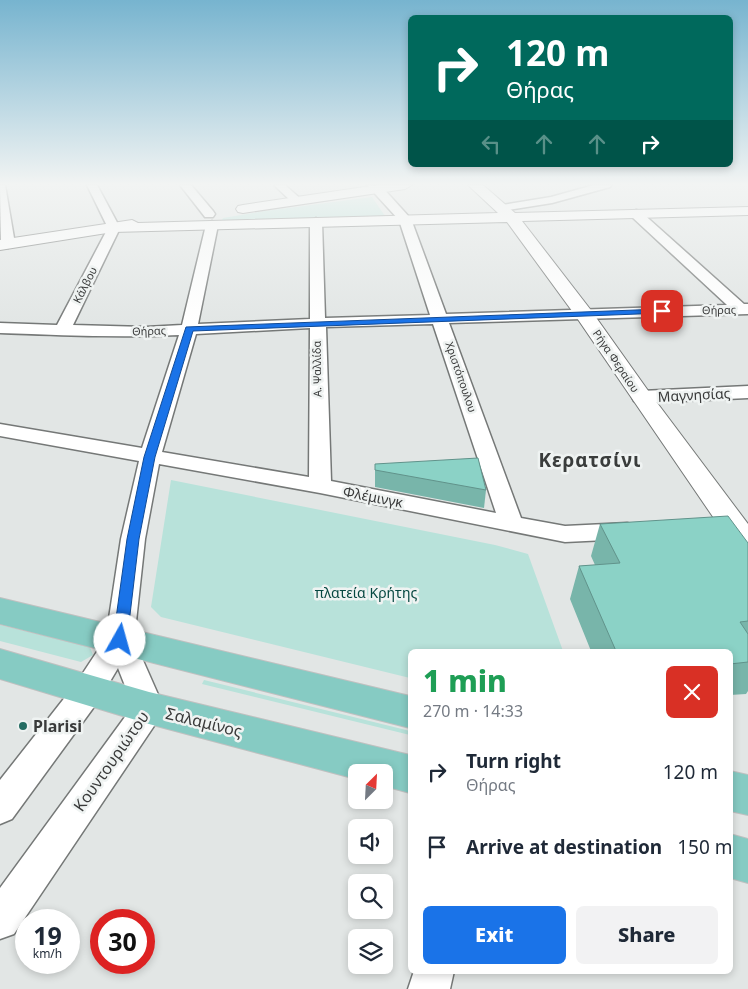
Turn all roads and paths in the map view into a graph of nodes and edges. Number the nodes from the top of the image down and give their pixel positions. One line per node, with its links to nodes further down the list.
1 (3, 231): 9 (street)
2 (92, 231): 9 (street)
3 (112, 231): 16 (street, Κάλβου)
4 (209, 231): 15 (street)
5 (316, 231): 13 (street, Α. Ψαλλίδα)
6 (409, 231): 12 (street, Χριστόπουλου)
7 (521, 231): 11 (street, Ρήγα Φεραίου)
8 (656, 231): 10 (street)
9 (4, 244)
10 (744, 309): 11 (street, Θήρας)
11 (584, 313): 12 (street, Θήρας); 18 (street, Ρήγα Φεραίου)
12 (441, 318): 13 (street, Θήρας); 22 (street, Χριστόπουλου)
13 (316, 322): 15 (street, Θήρας); 21 (street, Α. Ψαλλίδα)
14 (0, 328): 16 (street, Θήρας)
15 (189, 329): 16 (street, Θήρας); 20 (street)
16 (62, 331)
17 (748, 392): 18 (street, Μαγνησίας)
18 (640, 397): 25 (street, Ρήγα Φεραίου)
19 (0, 430): 20 (street, Φλέμινγκ)
20 (150, 457): 21 (street, Φλέμινγκ); 27 (street)
21 (320, 486): 22 (street, Φλέμινγκ)
22 (511, 524): 24 (street, Φλέμινγκ)
23 (705, 529): 25 (street)
24 (645, 531)
25 (744, 533)
26 (0, 611): 27 (main road)
27 (120, 640): 29 (street); 30 (street, Κουντουριώτου); 31 (main road)
28 (0, 664): 29 (main road, Σαλαμίνος)
29 (88, 690): 30 (main road, Σαλαμίνος); 35 (street)
30 (149, 708): 32 (main road, Σαλαμίνος); 38 (street, Κουντουριώτου)
31 (408, 712)
32 (408, 773)
33 (733, 792): 34 (main road)
34 (748, 795)
35 (0, 807)
36 (733, 857): 37 (main road)
37 (748, 861)
38 (0, 920)
39 (433, 974): 40 (street)
40 (428, 989)

